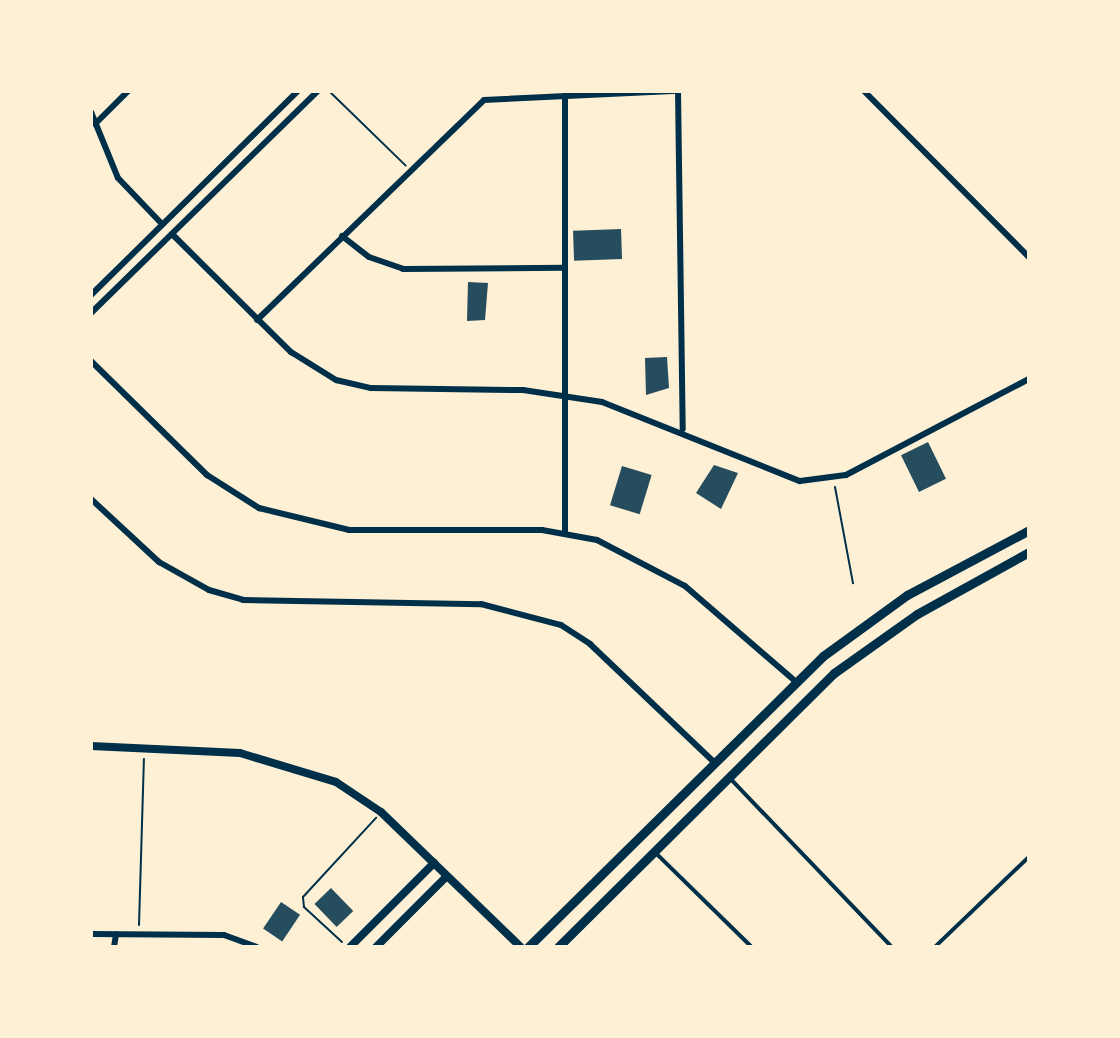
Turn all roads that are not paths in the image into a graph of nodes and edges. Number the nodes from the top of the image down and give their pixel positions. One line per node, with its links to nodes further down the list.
1 (128, 91): 7 (street)
2 (298, 91): 8 (street)
3 (318, 91): 9 (street)
4 (864, 91): 11 (street)
5 (565, 95): 10 (street); 12 (street); 19 (street)
6 (91, 112): 7 (street)
7 (95, 124): 8 (street)
8 (162, 225): 13 (street)
9 (172, 234): 14 (street); 15 (street)
10 (342, 236): 12 (street); 15 (street)
11 (1029, 257)
12 (565, 268): 18 (street)
13 (91, 295)
14 (91, 313)
15 (257, 320): 18 (street)
16 (91, 361): 22 (street)
17 (1029, 379): 19 (street)
18 (565, 395): 19 (street); 22 (street)
19 (683, 429)
20 (91, 499): 26 (street)
21 (1029, 530): 24 (main road)
22 (565, 533): 24 (street)
23 (1029, 552): 27 (main road)
24 (795, 681): 26 (main road)
25 (91, 746): 30 (street)
26 (713, 761): 39 (main road)
27 (728, 776): 28 (main road); 42 (lane)
28 (655, 852): 40 (main road); 41 (lane)
29 (1029, 857): 43 (lane)
30 (434, 863): 31 (street); 36 (street)
31 (447, 876): 37 (street); 38 (street)
32 (91, 934): 33 (street)
33 (116, 934): 34 (street); 35 (street)
34 (114, 947)
35 (257, 947)
36 (349, 947)
37 (376, 947)
38 (520, 947)
39 (528, 947)
40 (558, 947)
41 (752, 947)
42 (892, 947)
43 (935, 947)

